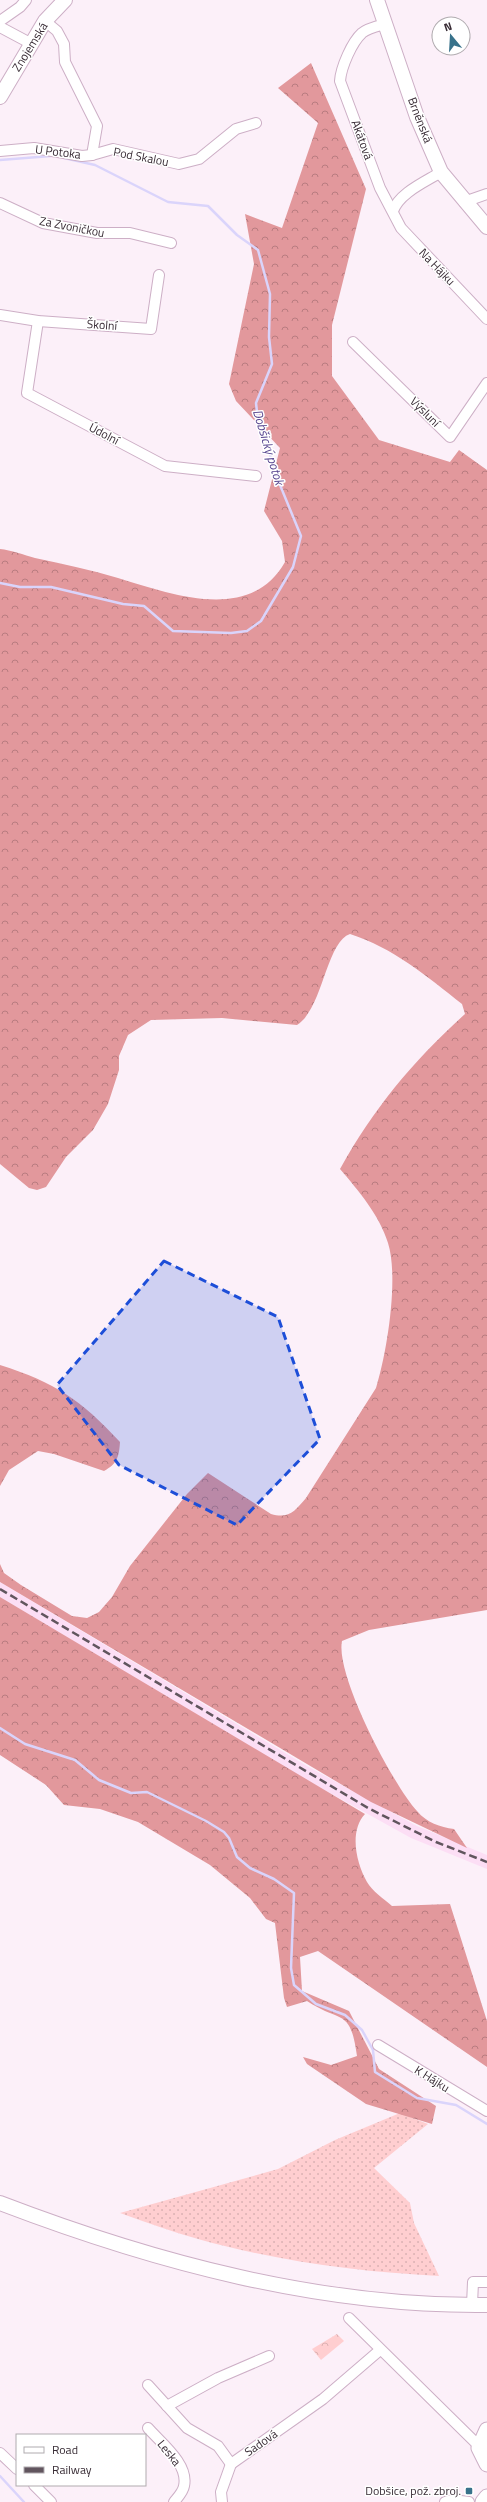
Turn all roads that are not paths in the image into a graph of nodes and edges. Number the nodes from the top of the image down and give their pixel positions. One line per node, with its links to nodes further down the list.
1 (26, 0): 4 (street)
2 (377, 0): 6 (main road, Brněnská)
3 (61, 2): 5 (main road, Znojemská)
4 (0, 21)
5 (45, 21): 8 (main road, Znojemská); 12 (street)
6 (386, 24): 13 (main road, Brněnská); 17 (street, Akátová)
7 (0, 26): 8 (street)
8 (30, 44): 9 (main road, Znojemská)
9 (0, 97)
10 (256, 123): 12 (street, Pod Skalou)
11 (0, 151): 12 (street, U Potoka)
12 (92, 155)
13 (441, 172): 15 (main road, Brněnská); 17 (street)
14 (487, 194): 15 (street)
15 (464, 202): 18 (main road, Brněnská)
16 (0, 203): 19 (street, Za Zvoničkou)
17 (393, 211): 22 (street, Na Hájku)
18 (487, 227)
19 (171, 243)
20 (159, 275): 23 (street, Školní)
21 (0, 315): 23 (street, Školní)
22 (487, 319)
23 (38, 321): 26 (street, Údolní)
24 (353, 342): 25 (street, Výsluní)
25 (487, 383)
26 (256, 476)
27 (378, 2045): 28 (street, K Hájku)
28 (487, 2111)
29 (0, 2203): 31 (main road)
30 (487, 2282): 31 (street)
31 (472, 2305): 32 (main road)
32 (487, 2305)
33 (349, 2318): 34 (street)
34 (380, 2350): 40 (street); 42 (street, Sadová)
35 (269, 2356): 37 (street)
36 (148, 2385): 37 (street, Sadová)
37 (167, 2406): 42 (street, Sadová)
38 (148, 2428): 48 (street, Leska)
39 (487, 2430): 40 (main road)
40 (479, 2446): 43 (main road)
41 (0, 2453): 44 (street)
42 (231, 2464): 49 (street)
43 (487, 2464)
44 (16, 2468)
45 (35, 2486): 47 (street)
46 (487, 2497): 52 (main road)
47 (51, 2502)
48 (174, 2502)
49 (222, 2502)
50 (445, 2502): 51 (street)
51 (469, 2502)
52 (483, 2502)

